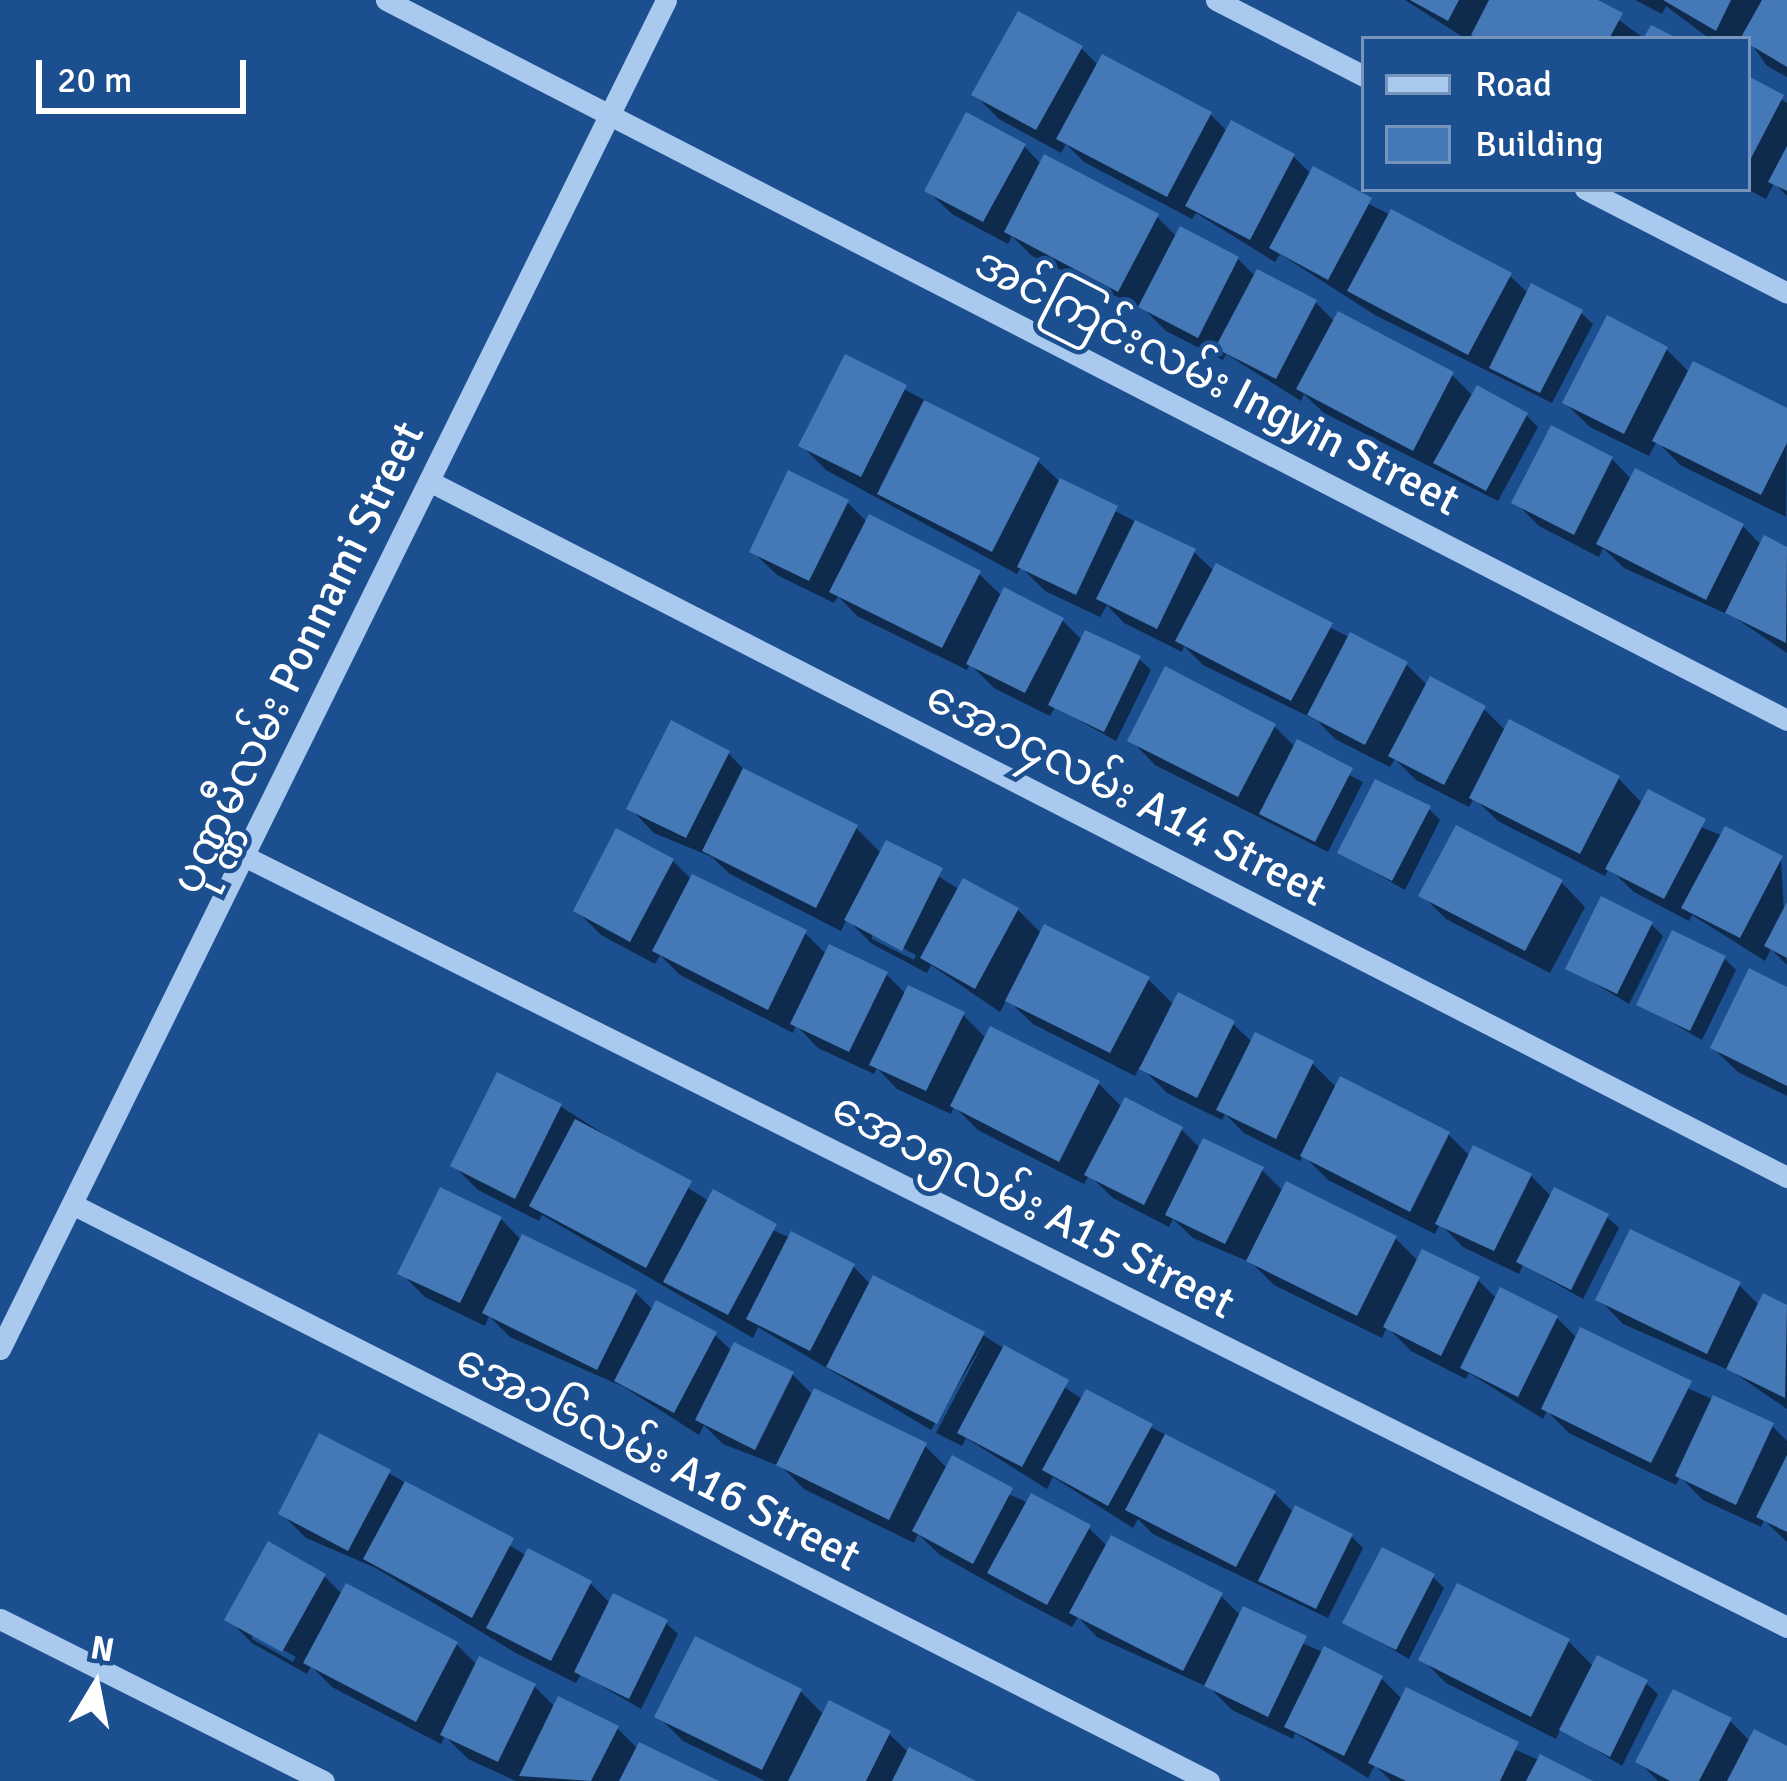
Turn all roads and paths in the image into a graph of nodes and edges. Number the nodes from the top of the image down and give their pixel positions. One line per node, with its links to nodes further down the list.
1 (386, 0): 5 (street, အင်ကြင်းလမ်း Ingyin Street)
2 (666, 0): 5 (street, ပုဏ္ဏမီလမ်း Ponnami Street)
3 (1216, 0): 4 (street)
4 (1361, 74)
5 (611, 113): 8 (street, ပုဏ္ဏမီလမ်း Ponnami Street); 9 (street, အင်ကြင်းလမ်း Ingyin Street)
6 (1591, 192): 7 (street)
7 (1787, 292)
8 (429, 481): 10 (street, ပုဏ္ဏမီလမ်း Ponnami Street); 11 (street, အေ၁၄လမ်း A14 Street)
9 (1787, 720)
10 (244, 856): 12 (street, ပုဏ္ဏမီလမ်း Ponnami Street); 15 (street, အေ၁၅လမ်း A15 Street)
11 (1787, 1177)
12 (71, 1204): 13 (street, ပုဏ္ဏမီလမ်း Ponnami Street); 17 (street, အေ၁၆လမ်း A16 Street)
13 (0, 1349)
14 (0, 1619): 16 (street)
15 (1787, 1627)
16 (324, 1781)
17 (1209, 1781)

